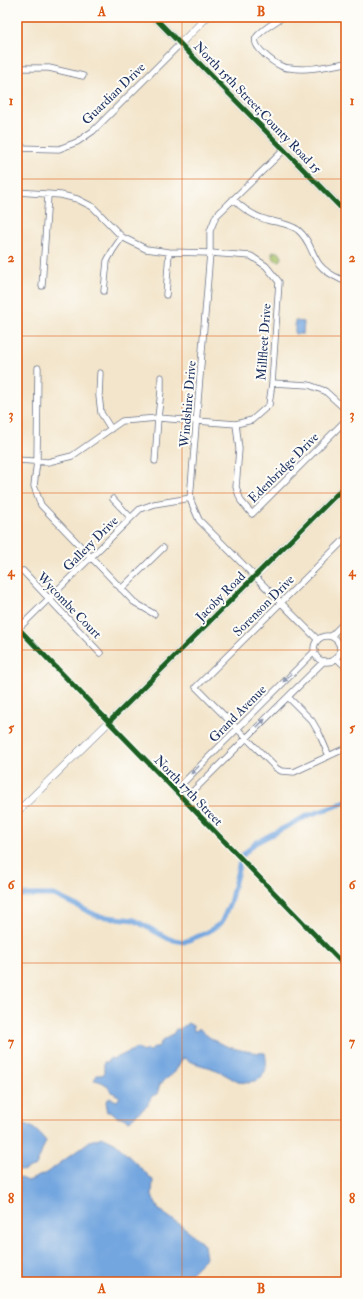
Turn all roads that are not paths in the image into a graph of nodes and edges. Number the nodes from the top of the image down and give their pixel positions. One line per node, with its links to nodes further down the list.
1 (154, 17): 4 (street, North 15th Street;County Road 15)
2 (207, 17): 4 (street, Guardian Drive)
3 (283, 17): 5 (street)
4 (180, 44): 8 (street, Guardian Drive); 9 (street, North 15th Street;County Road 15)
5 (346, 63)
6 (17, 68): 7 (street)
7 (83, 76)
8 (17, 148)
9 (284, 150): 12 (street, Windshire Drive); 13 (street, North 15th Street;County Road 15)
10 (17, 192): 11 (street, Millfleet Drive)
11 (48, 195): 14 (street, Millfleet Drive); 18 (street)
12 (233, 199): 16 (street, Windshire Drive); 17 (street)
13 (346, 213)
14 (122, 237): 15 (street, Millfleet Drive); 19 (street)
15 (169, 252): 16 (street, Millfleet Drive); 20 (street)
16 (210, 252): 24 (street, Millfleet Drive); 27 (street, Windshire Drive)
17 (346, 279)
18 (42, 286)
19 (104, 291)
20 (166, 295)
21 (38, 368): 32 (street)
22 (100, 374): 30 (street)
23 (162, 377): 26 (street)
24 (272, 383): 25 (street); 29 (street, Millfleet Drive)
25 (346, 410)
26 (158, 418): 27 (street, Millfleet Drive); 30 (street, Millfleet Drive); 33 (street)
27 (197, 420): 29 (street, Millfleet Drive); 35 (street, Windshire Drive)
28 (346, 420): 29 (street, Edenbridge Drive)
29 (236, 424)
30 (111, 429): 32 (street, Millfleet Drive)
31 (17, 460): 32 (street, Millfleet Drive)
32 (37, 461): 40 (street)
33 (155, 461)
34 (346, 485): 42 (street, Jacoby Road)
35 (191, 498): 37 (street, Gallery Drive); 42 (street, Windshire Drive)
36 (113, 499): 37 (street)
37 (131, 518): 40 (street, Gallery Drive)
38 (346, 538): 45 (street, Sorenson Drive)
39 (162, 548): 43 (street)
40 (90, 558): 43 (street); 44 (street, Gallery Drive)
41 (23, 572): 44 (street, Wycombe Court)
42 (255, 576): 45 (street, Windshire Drive); 59 (street, Jacoby Road)
43 (121, 589): 46 (street)
44 (48, 599): 48 (street, Gallery Drive); 54 (street, Wycombe Court)
45 (281, 603): 50 (street, Windshire Drive); 60 (street, Sorenson Drive)
46 (154, 614)
47 (346, 621): 49 (street)
48 (18, 628): 59 (street, North 17th Street)
49 (331, 636): 50 (street); 52 (street)
50 (318, 640): 53 (street)
51 (346, 640): 52 (street)
52 (340, 646): 55 (street)
53 (315, 651): 56 (street); 60 (street, Grand Avenue, one-way to 60)
54 (100, 653)
55 (336, 658): 56 (street); 57 (street)
56 (324, 661): 58 (street, Grand Avenue)
57 (346, 667)
58 (288, 697): 61 (street, Grand Avenue, one-way to 58); 63 (street)
59 (109, 722): 64 (street, North 17th Street); 66 (street, Jacoby Road)
60 (237, 729): 61 (street); 64 (street, Grand Avenue, one-way to 64)
61 (246, 738): 63 (street); 65 (street, Grand Avenue)
62 (346, 748): 63 (street)
63 (328, 756)
64 (175, 791): 65 (street, North 17th Street)
65 (184, 800): 67 (street, North 17th Street)
66 (17, 812)
67 (346, 968)

